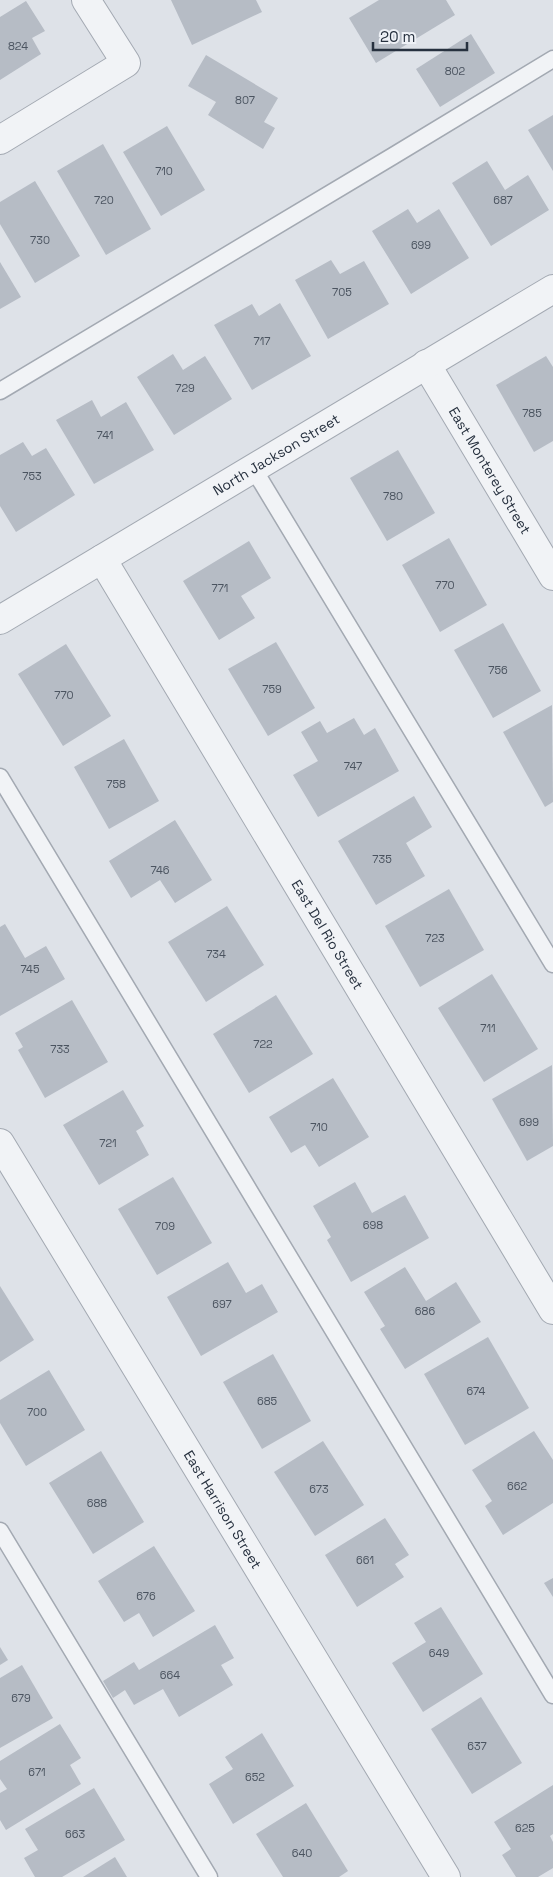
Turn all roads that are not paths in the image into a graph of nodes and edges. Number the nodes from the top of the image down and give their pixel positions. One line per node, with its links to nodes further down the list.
1 (86, 0): 3 (street)
2 (553, 58): 6 (lane)
3 (0, 140)
4 (553, 289): 5 (street, North Jackson Street)
5 (426, 364): 7 (street, North Jackson Street); 9 (street, East Monterey Street)
6 (0, 390)
7 (254, 468): 8 (street, North Jackson Street); 12 (lane)
8 (102, 559): 10 (street, North Jackson Street); 14 (street, East Del Rio Street)
9 (553, 576)
10 (0, 620)
11 (0, 778): 16 (lane)
12 (553, 964)
13 (0, 1143): 18 (street, East Harrison Street)
14 (553, 1310)
15 (0, 1531): 17 (lane)
16 (553, 1695)
17 (209, 1877)
18 (446, 1877)

